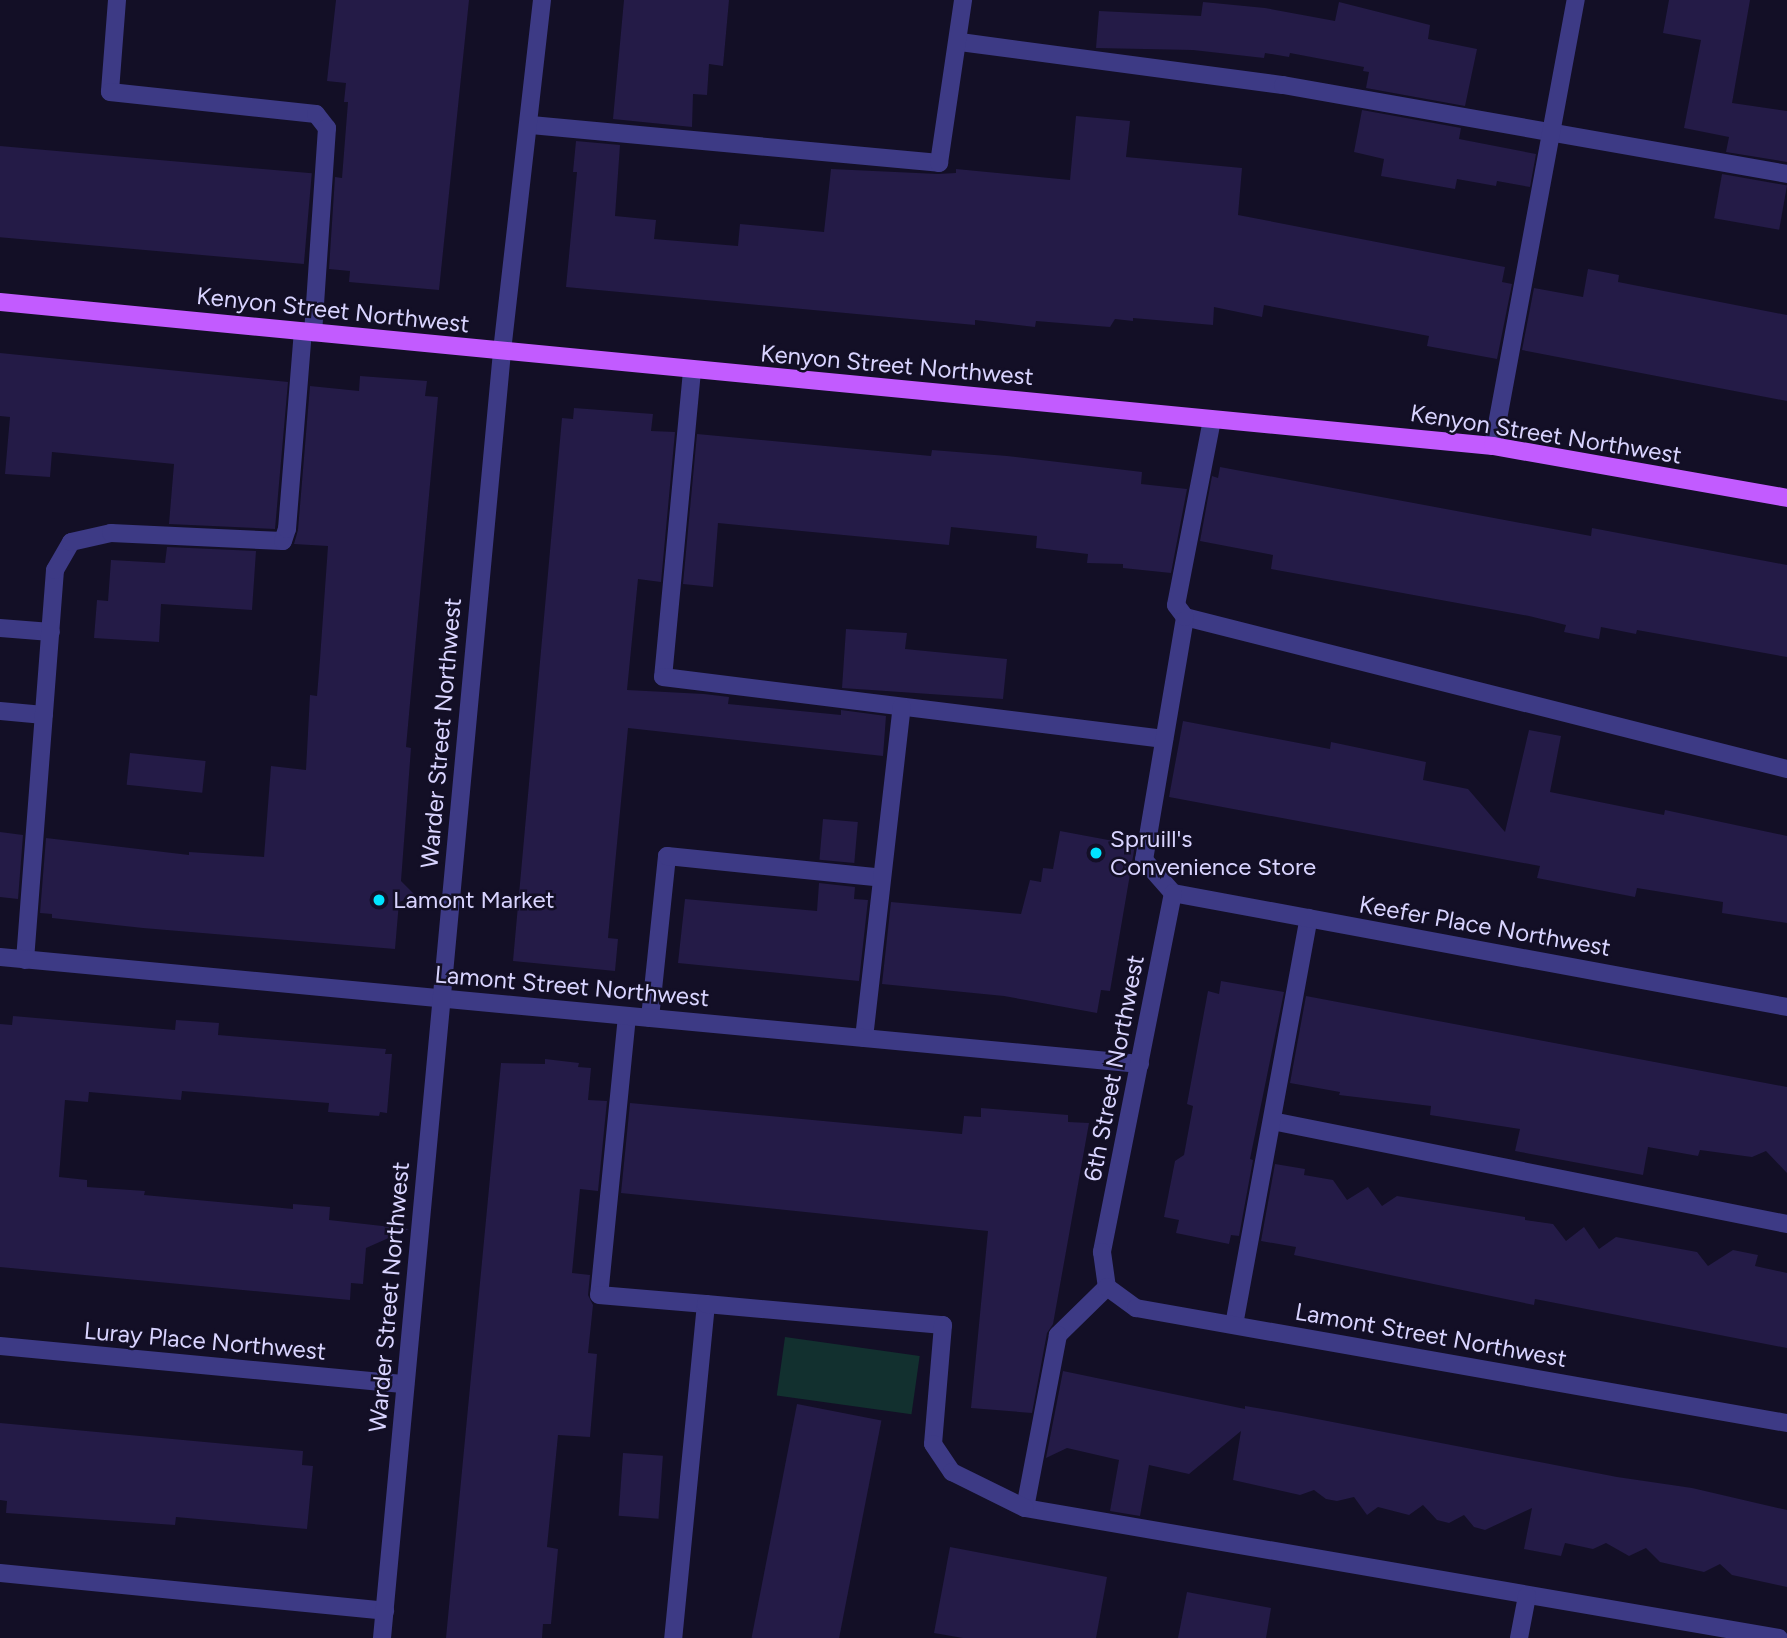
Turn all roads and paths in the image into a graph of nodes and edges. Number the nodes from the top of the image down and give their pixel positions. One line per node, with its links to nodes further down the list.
1 (117, 0): 10 (street)
2 (542, 0): 6 (street, Warder Street Northwest)
3 (964, 0): 5 (street)
4 (1576, 0): 7 (street)
5 (960, 42): 6 (street); 7 (street)
6 (531, 125): 11 (street, Warder Street Northwest)
7 (1550, 132): 8 (street); 14 (street)
8 (1787, 174)
9 (0, 302): 10 (main road, Kenyon Street Northwest)
10 (308, 332): 11 (main road, Kenyon Street Northwest); 18 (street)
11 (502, 351): 12 (main road, Kenyon Street Northwest); 29 (street, Warder Street Northwest)
12 (692, 370): 13 (main road, Kenyon Street Northwest); 19 (street)
13 (1212, 419): 14 (main road, Kenyon Street Northwest); 16 (street)
14 (1493, 446): 15 (main road, Kenyon Street Northwest)
15 (1787, 498)
16 (1185, 617): 22 (street); 23 (street)
17 (0, 628): 18 (street)
18 (51, 632): 21 (street)
19 (902, 706): 22 (street); 24 (street)
20 (0, 711): 21 (street)
21 (44, 715): 28 (street)
22 (1164, 739): 25 (street)
23 (1787, 769)
24 (882, 878): 32 (street); 33 (street)
25 (1173, 893): 26 (street, Keefer Place Northwest); 34 (street, 6th Street Northwest)
26 (1309, 918): 30 (street, Keefer Place Northwest); 35 (street)
27 (0, 957): 28 (street, Lamont Street Northwest)
28 (25, 960): 29 (street, Lamont Street Northwest)
29 (440, 999): 31 (street, Lamont Street Northwest); 41 (street, Warder Street Northwest)
30 (1787, 1007)
31 (627, 1016): 32 (street, Lamont Street Northwest); 38 (street)
32 (650, 1018): 33 (street, Lamont Street Northwest)
33 (864, 1038): 34 (street, Lamont Street Northwest)
34 (1140, 1064): 37 (street, 6th Street Northwest)
35 (1272, 1121): 36 (street); 39 (street)
36 (1787, 1224)
37 (1107, 1286): 39 (street, Lamont Street Northwest); 43 (street)
38 (706, 1304): 43 (street); 48 (street)
39 (1234, 1325): 42 (street, Lamont Street Northwest)
40 (0, 1346): 41 (street, Luray Place Northwest)
41 (405, 1384): 46 (street, Warder Street Northwest)
42 (1787, 1423)
43 (1025, 1508): 45 (street)
44 (0, 1573): 46 (street)
45 (1527, 1596): 49 (street); 50 (street)
46 (385, 1611): 47 (street, Warder Street Northwest)
47 (382, 1638)
48 (673, 1638)
49 (1519, 1638)
50 (1779, 1638)

